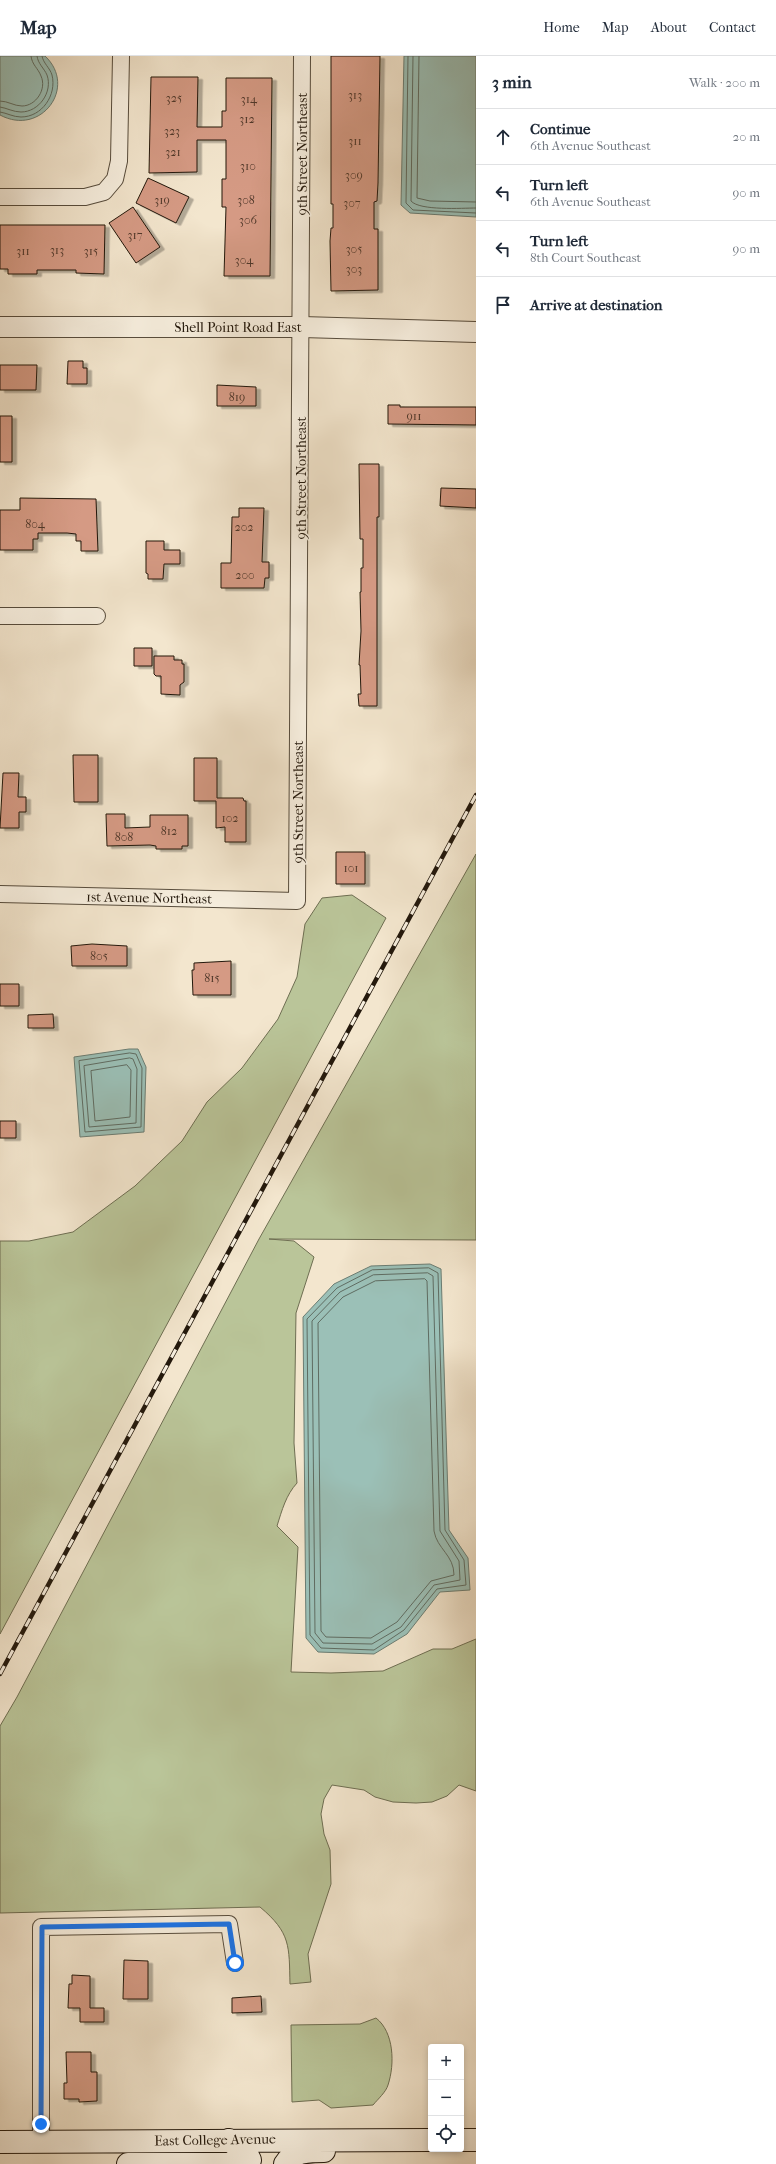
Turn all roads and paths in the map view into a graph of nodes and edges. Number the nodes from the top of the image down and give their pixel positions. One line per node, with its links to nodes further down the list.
1 (121, 56): 3 (street)
2 (302, 56): 5 (street, 9th Street Northeast)
3 (0, 196)
4 (0, 327): 5 (street, Shell Point Road East)
5 (302, 327): 6 (street, Shell Point Road East); 10 (street, 9th Street Northeast)
6 (476, 332)
7 (0, 616): 8 (street)
8 (97, 616)
9 (0, 894): 10 (street, 1st Avenue Northeast)
10 (298, 901)
11 (235, 1963): 15 (street)
12 (229, 2140): 13 (main road, East College Avenue); 15 (main road, East College Avenue); 17 (main road)
13 (428, 2140)
14 (0, 2142): 15 (main road, East College Avenue)
15 (41, 2142)
16 (428, 2147): 20 (main road)
17 (250, 2163)
18 (128, 2164): 19 (main road)
19 (227, 2164)
20 (284, 2164)

